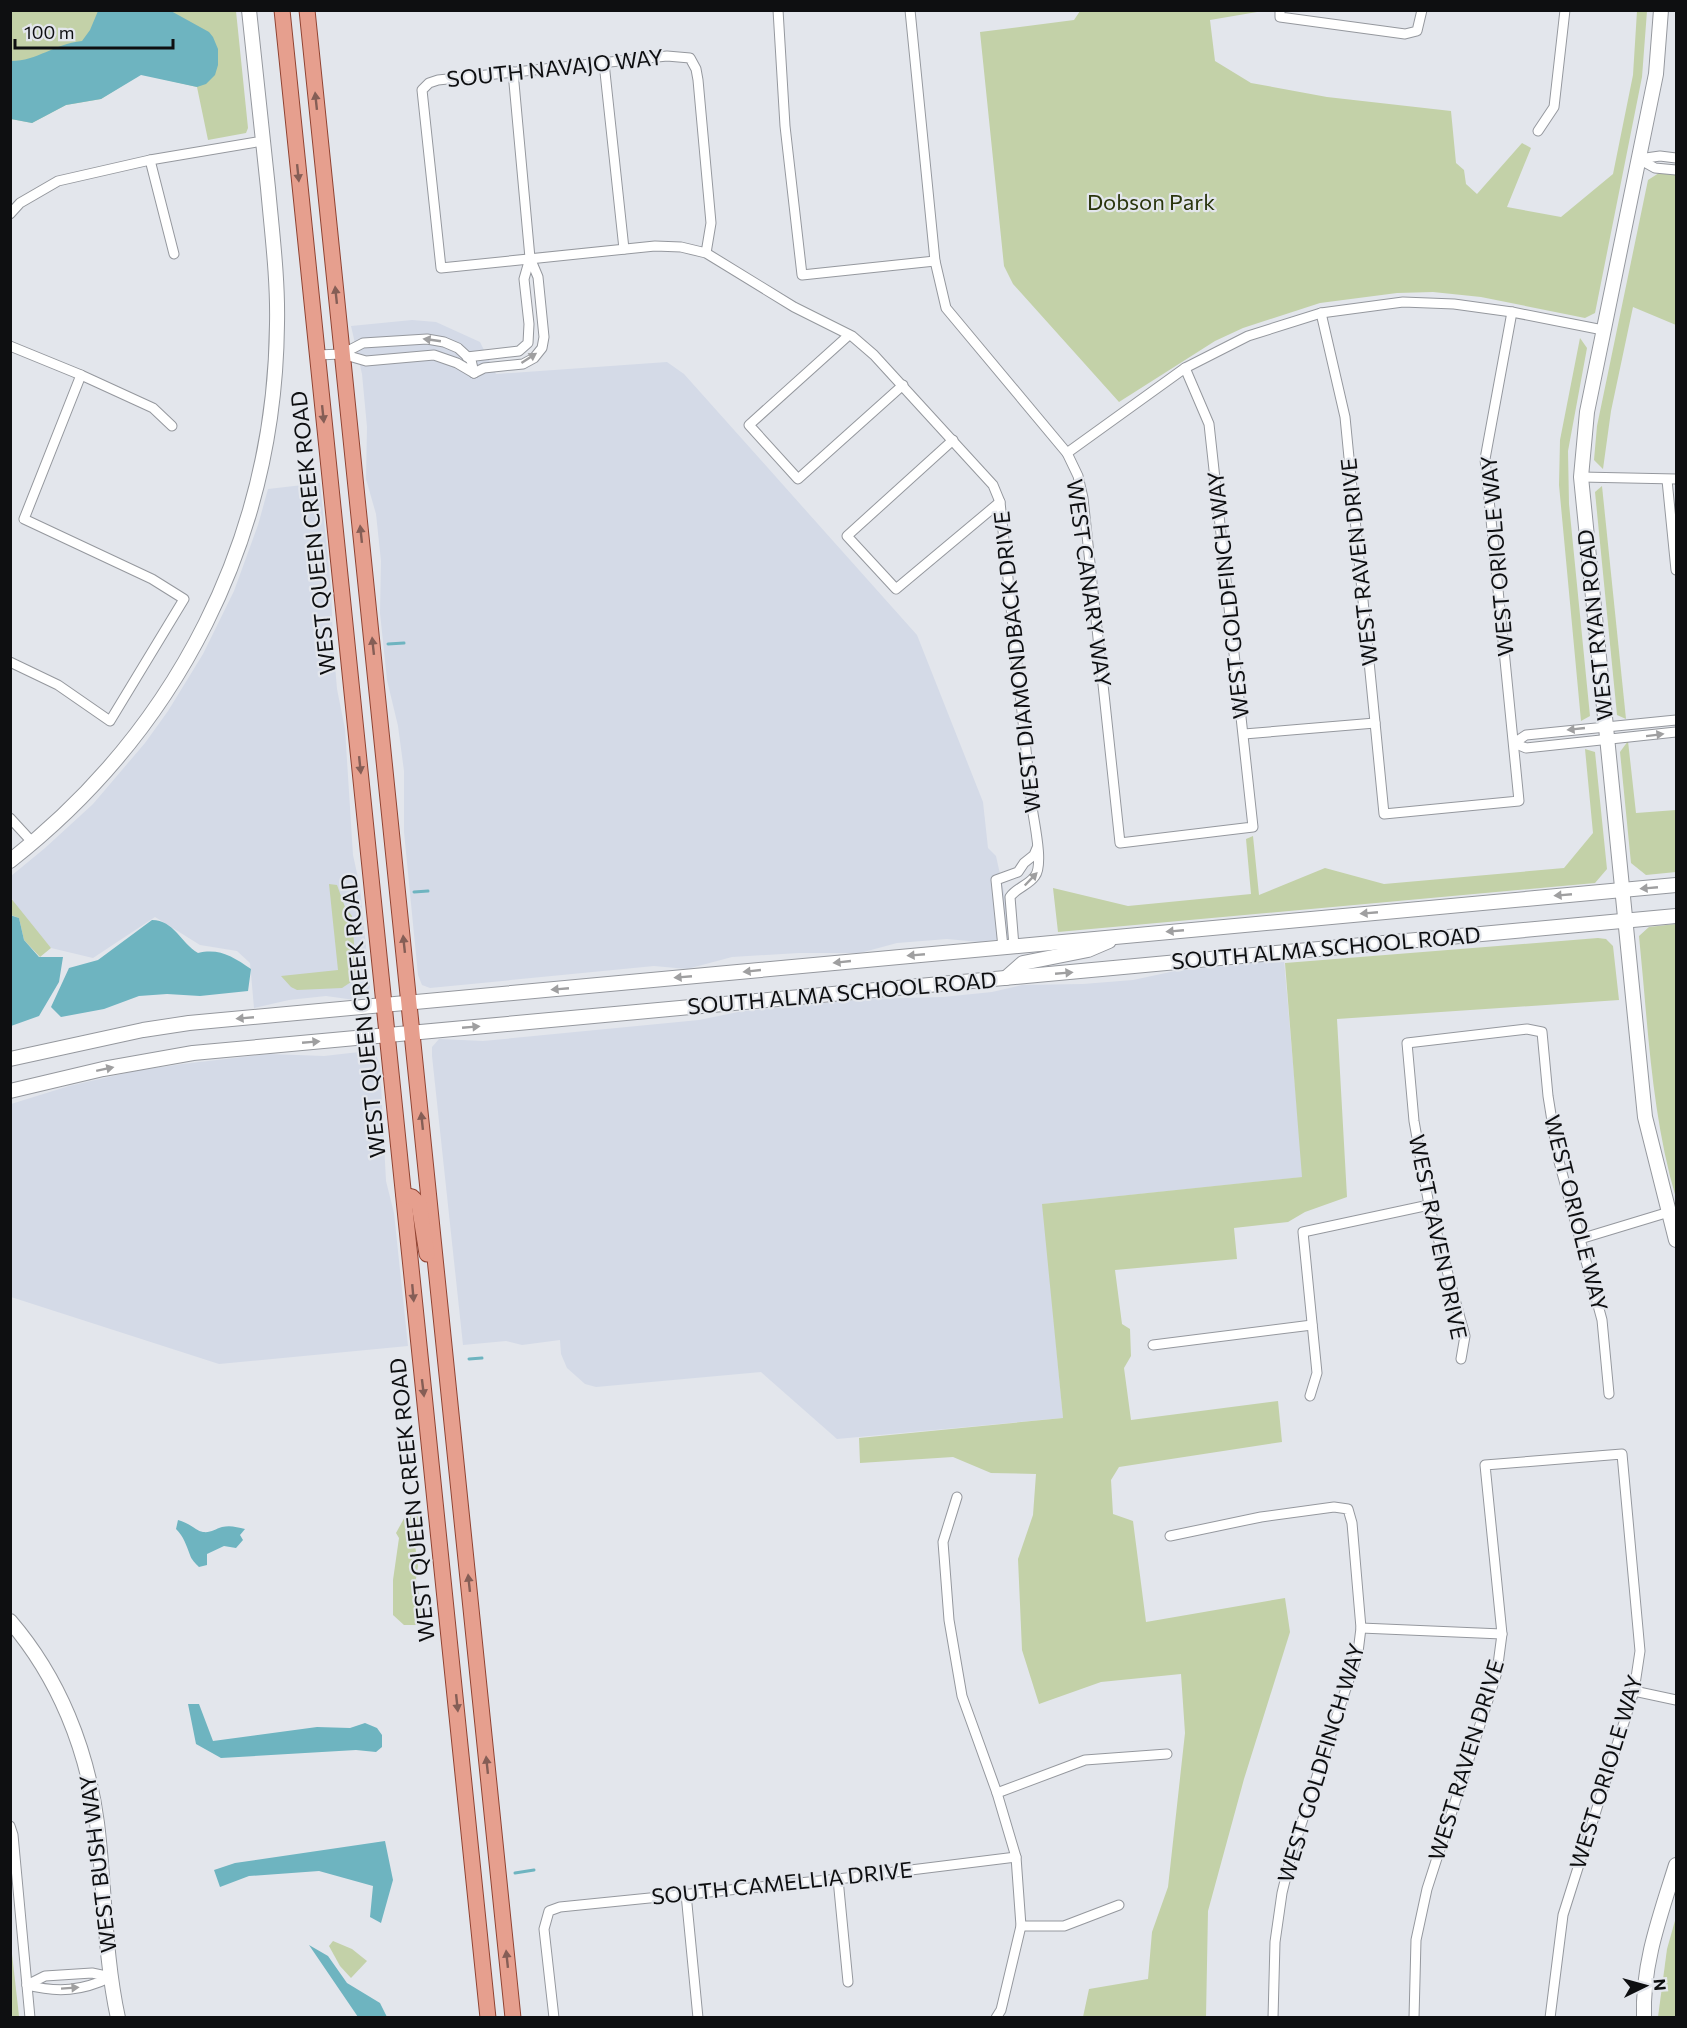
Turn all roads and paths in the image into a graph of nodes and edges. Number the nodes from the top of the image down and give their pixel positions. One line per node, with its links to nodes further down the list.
1 (249, 10): 13 (main road)
2 (282, 10): 30 (main road, WEST QUEEN CREEK ROAD, one-way to 30)
3 (307, 10): 29 (main road, one-way to 3)
4 (778, 10): 23 (street)
5 (909, 10): 23 (street, WEST CANARY WAY)
6 (1422, 10): 9 (street)
7 (1565, 10): 12 (street)
8 (1661, 10): 15 (main road, WEST RYAN ROAD)
9 (1280, 14)
10 (604, 63): 11 (street, SOUTH NAVAJO WAY); 19 (street); 20 (street, SOUTH NAVAJO WAY)
11 (513, 72): 22 (street); 22 (street, SOUTH NAVAJO WAY)
12 (1538, 131)
13 (263, 141): 16 (street); 53 (main road)
14 (1677, 158): 15 (street)
15 (1639, 159): 17 (street); 26 (main road, WEST RYAN ROAD)
16 (150, 160): 18 (street); 21 (street)
17 (1677, 170)
18 (10, 214)
19 (624, 249): 20 (street); 22 (street)
20 (706, 253): 27 (street, WEST DIAMONDBACK DRIVE)
21 (174, 254)
22 (530, 258): 31 (street); 33 (street, one-way to 22)
23 (935, 261): 38 (street, WEST CANARY WAY)
24 (1512, 312): 25 (street); 26 (street); 49 (street, WEST ORIOLE WAY)
25 (1321, 313): 32 (street); 45 (street, WEST RAVEN DRIVE)
26 (1603, 330): 39 (main road, WEST RYAN ROAD)
27 (849, 335): 35 (street, WEST DIAMONDBACK DRIVE); 35 (street)
28 (10, 346): 34 (street)
29 (342, 354): 30 (street); 31 (street, one-way to 29); 33 (street); 63 (main road, one-way to 29)
30 (317, 355): 64 (main road, WEST QUEEN CREEK ROAD, one-way to 64)
31 (467, 357): 33 (street)
32 (1185, 368): 38 (street); 48 (street, WEST GOLDFINCH WAY)
33 (474, 373)
34 (81, 375): 36 (street); 43 (street)
35 (903, 385): 37 (street, WEST DIAMONDBACK DRIVE)
36 (172, 426)
37 (953, 440): 41 (street, WEST DIAMONDBACK DRIVE); 41 (street)
38 (1067, 453): 52 (street, WEST CANARY WAY)
39 (1581, 477): 40 (street); 47 (main road, WEST RYAN ROAD)
40 (1672, 479): 42 (street)
41 (1000, 502): 54 (street, WEST DIAMONDBACK DRIVE)
42 (1677, 570)
43 (10, 662)
44 (1677, 720): 47 (street)
45 (1375, 723): 48 (street); 50 (street, WEST RAVEN DRIVE)
46 (1677, 732): 47 (street, one-way to 46)
47 (1606, 733): 49 (street); 49 (street, one-way to 49); 57 (main road, WEST RYAN ROAD)
48 (1244, 734): 52 (street, WEST GOLDFINCH WAY)
49 (1514, 743): 50 (street, WEST ORIOLE WAY)
50 (1519, 801)
51 (10, 818): 53 (street)
52 (1252, 827)
53 (33, 843): 55 (main road)
54 (1037, 848): 61 (street, WEST DIAMONDBACK DRIVE, one-way to 54); 61 (street)
55 (10, 861)
56 (1677, 885): 57 (main road, SOUTH ALMA SCHOOL ROAD, one-way to 57)
57 (1621, 890): 59 (main road, WEST RYAN ROAD); 60 (main road, SOUTH ALMA SCHOOL ROAD, one-way to 60)
58 (1677, 916): 59 (main road, SOUTH ALMA SCHOOL ROAD)
59 (1624, 921): 62 (main road, SOUTH ALMA SCHOOL ROAD, one-way to 59); 72 (main road, WEST RYAN ROAD)
60 (1125, 935): 61 (main road, SOUTH ALMA SCHOOL ROAD); 62 (main road)
61 (1009, 946): 63 (main road, SOUTH ALMA SCHOOL ROAD, one-way to 63)
62 (1006, 978): 65 (main road, SOUTH ALMA SCHOOL ROAD, one-way to 62)
63 (410, 1002): 64 (main road, SOUTH ALMA SCHOOL ROAD); 65 (main road)
64 (385, 1005): 66 (main road, WEST QUEEN CREEK ROAD); 68 (main road, SOUTH ALMA SCHOOL ROAD, one-way to 68)
65 (413, 1032): 66 (main road, SOUTH ALMA SCHOOL ROAD); 75 (main road, one-way to 65)
66 (388, 1035): 69 (main road, SOUTH ALMA SCHOOL ROAD, one-way to 66); 70 (main road, WEST QUEEN CREEK ROAD)
67 (1407, 1043): 71 (street, WEST RAVEN DRIVE); 73 (street, WEST ORIOLE WAY)
68 (10, 1059)
69 (10, 1091)
70 (404, 1195): 75 (main road); 103 (main road, WEST QUEEN CREEK ROAD, one-way to 103)
71 (1429, 1205): 76 (street); 78 (street, WEST RAVEN DRIVE)
72 (1668, 1212): 73 (street); 74 (main road, WEST RYAN ROAD)
73 (1580, 1239): 79 (street, WEST ORIOLE WAY)
74 (1677, 1240)
75 (440, 1300): 104 (main road, one-way to 75)
76 (1312, 1325): 77 (street); 80 (street)
77 (1153, 1345)
78 (1461, 1359)
79 (1609, 1395)
80 (1310, 1396)
81 (1622, 1454): 86 (street, WEST RAVEN DRIVE); 87 (street, WEST ORIOLE WAY)
82 (957, 1497): 90 (street)
83 (1170, 1536): 85 (street, WEST GOLDFINCH WAY)
84 (10, 1621): 98 (main road, WEST BUSH WAY)
85 (1361, 1628): 86 (street); 108 (street, WEST GOLDFINCH WAY)
86 (1502, 1634): 109 (street, WEST RAVEN DRIVE)
87 (1634, 1691): 88 (street); 110 (street, WEST ORIOLE WAY)
88 (1677, 1700)
89 (1167, 1754): 90 (street)
90 (997, 1793): 92 (street)
91 (10, 1826): 100 (street)
92 (1016, 1857): 94 (street, SOUTH CAMELLIA DRIVE); 97 (street)
93 (1677, 1865): 111 (main road)
94 (838, 1879): 95 (street, SOUTH CAMELLIA DRIVE); 99 (street)
95 (686, 1894): 105 (street, SOUTH CAMELLIA DRIVE); 106 (street)
96 (1119, 1905): 97 (street)
97 (1021, 1926): 107 (street)
98 (111, 1977): 100 (street); 100 (street, one-way to 98); 102 (main road, WEST BUSH WAY)
99 (848, 1982)
100 (27, 1984): 101 (street)
101 (30, 2018)
102 (117, 2018)
103 (488, 2018)
104 (513, 2018)
105 (554, 2018)
106 (698, 2018)
107 (996, 2018)
108 (1274, 2018)
109 (1414, 2018)
110 (1550, 2018)
111 (1644, 2018)

